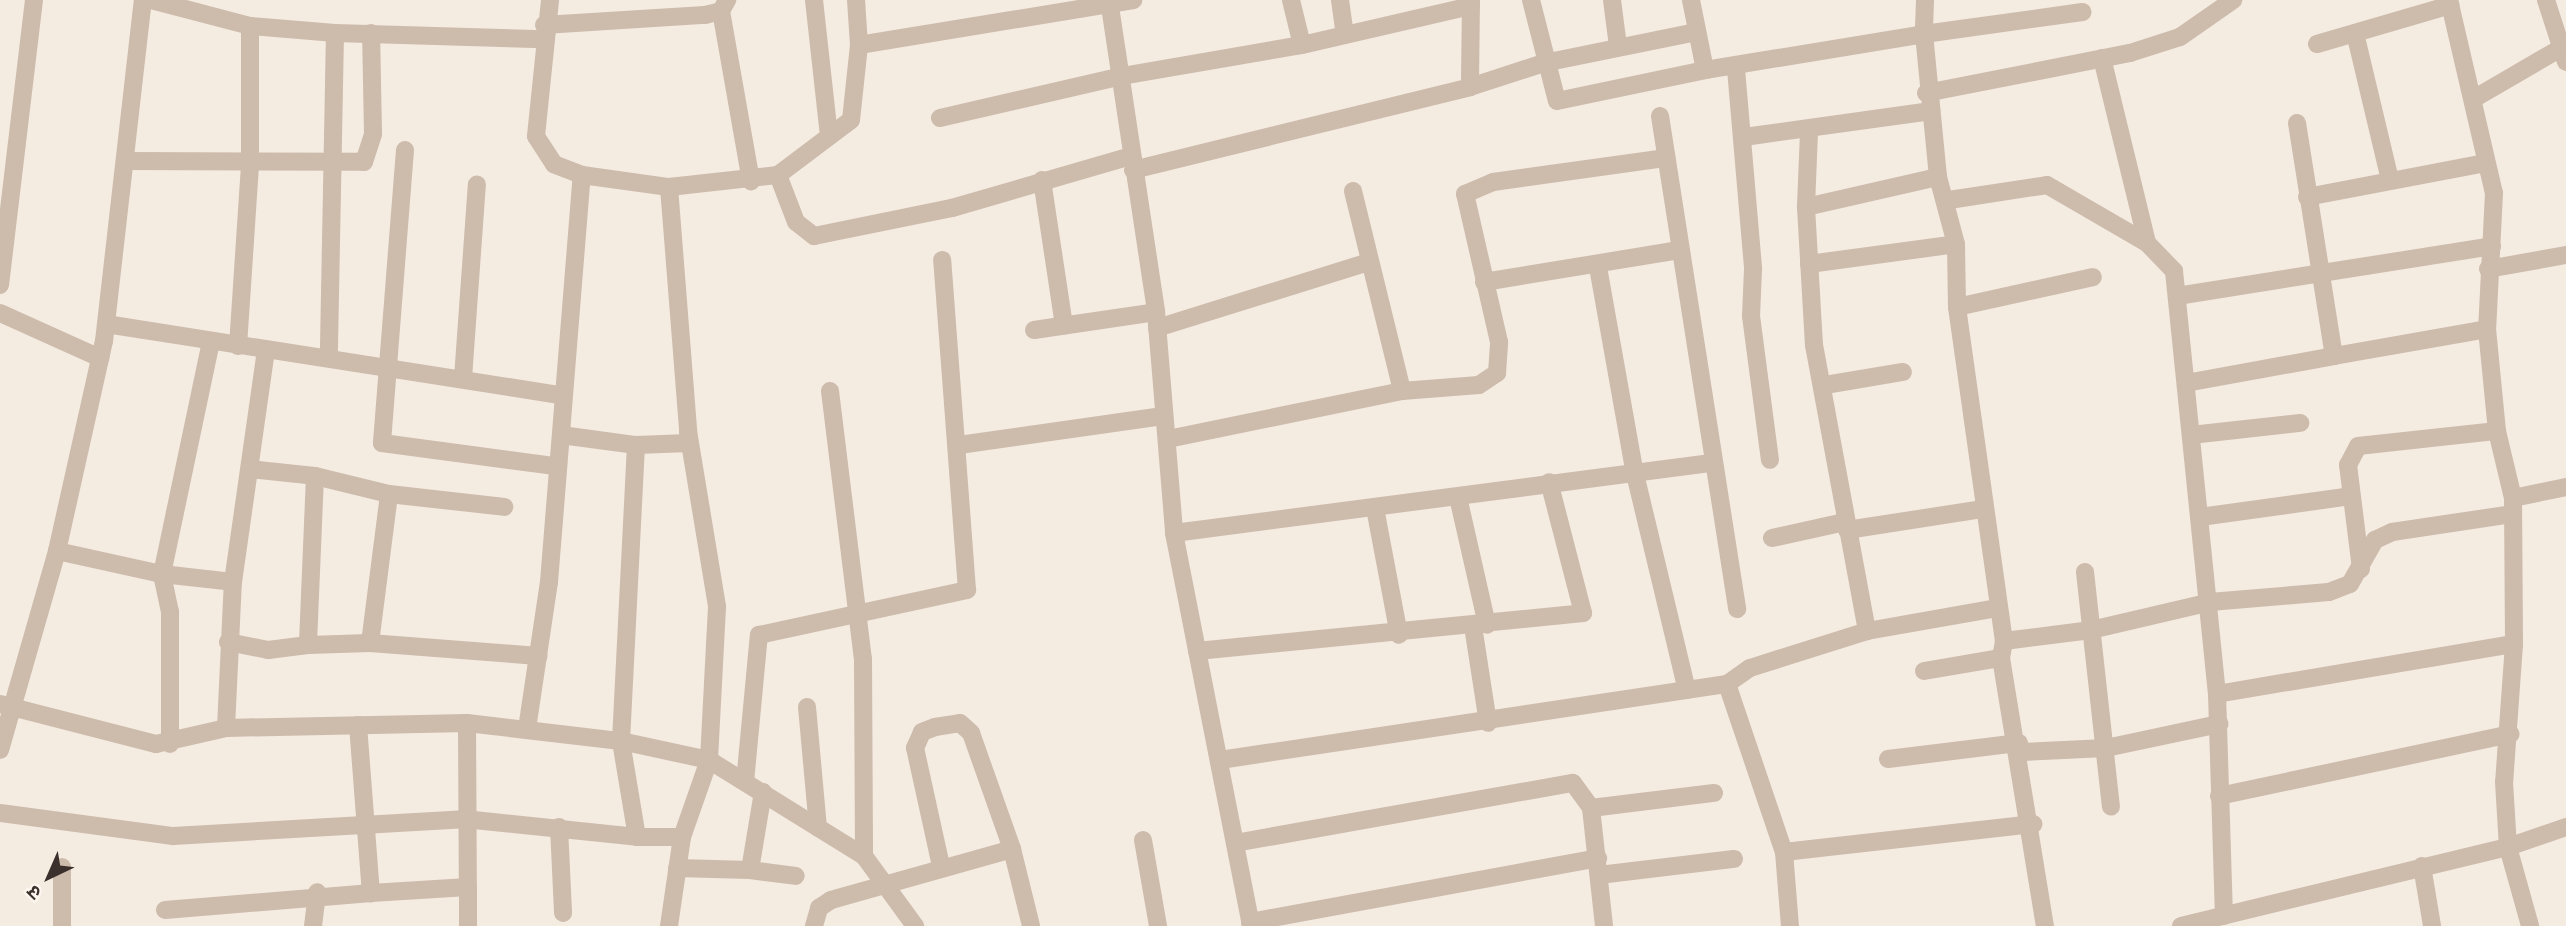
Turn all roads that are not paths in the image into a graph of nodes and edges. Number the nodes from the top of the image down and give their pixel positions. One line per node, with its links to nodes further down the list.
1 (34, 0): 81 (street)
2 (143, 0): 51 (street)
3 (151, 0): 21 (street)
4 (550, 0): 22 (street)
5 (814, 0): 47 (street)
6 (856, 0): 30 (street)
7 (1133, 0): 16 (street)
8 (1291, 0): 31 (street)
9 (1340, 0): 28 (street)
10 (1531, 0): 35 (street)
11 (1612, 0): 32 (street)
12 (1691, 0): 23 (street)
13 (1926, 0): 27 (street)
14 (2233, 0): 34 (street)
15 (2546, 0): 33 (street)
16 (1109, 2): 30 (street); 38 (street)
17 (2449, 2): 26 (street); 41 (street)
18 (1471, 3): 28 (street); 39 (street)
19 (724, 5): 22 (street); 61 (street)
20 (2082, 12): 27 (street)
21 (250, 26): 24 (street); 54 (street)
22 (544, 32): 25 (street); 56 (street)
23 (1697, 32): 32 (street); 37 (street)
24 (335, 33): 25 (street); 55 (street)
25 (371, 33): 55 (street)
26 (2355, 33): 29 (street); 60 (street)
27 (1924, 34): 36 (street); 40 (street)
28 (1345, 35): 31 (street)
29 (2316, 44)
30 (859, 45): 47 (street)
31 (1302, 45): 38 (street)
32 (1618, 46): 35 (street)
33 (2565, 52): 41 (street)
34 (2102, 58): 40 (street); 68 (street)
35 (1544, 63): 37 (street); 39 (street)
36 (1736, 69): 37 (street); 48 (street)
37 (1705, 70)
38 (1122, 76): 44 (street); 52 (street)
39 (1470, 87): 52 (street)
40 (1926, 93): 42 (street)
41 (2475, 98): 53 (street)
42 (1931, 111): 46 (street); 58 (street)
43 (1660, 116): 50 (street)
44 (940, 118)
45 (2297, 123): 65 (street)
46 (1809, 132): 48 (street); 67 (street)
47 (829, 136): 57 (street)
48 (1744, 136): 113 (street)
49 (405, 150): 96 (street)
50 (1666, 158): 71 (street); 80 (street)
51 (125, 161): 54 (street); 86 (street)
52 (1132, 163): 59 (street); 85 (street)
53 (2485, 163): 60 (street); 70 (street)
54 (250, 164): 55 (street); 91 (street)
55 (331, 165): 93 (street)
56 (582, 175): 63 (street); 103 (street)
57 (778, 175): 59 (street); 61 (street)
58 (1938, 177): 66 (street); 67 (street)
59 (1042, 180): 87 (street)
60 (2390, 180): 65 (street)
61 (751, 181): 63 (street)
62 (477, 184): 98 (street)
63 (669, 187): 110 (street)
64 (1353, 191): 74 (street)
65 (2307, 197): 78 (street)
66 (1949, 200): 68 (street); 69 (street)
67 (1806, 207): 75 (street)
68 (2147, 243): 82 (street)
69 (1956, 244): 75 (street); 83 (street)
70 (2491, 246): 77 (street); 78 (street)
71 (1679, 250): 76 (street); 114 (street)
72 (2566, 255): 77 (street)
73 (942, 260): 112 (street)
74 (1369, 262): 85 (street); 102 (street)
75 (1810, 264): 100 (street)
76 (1598, 267): 80 (street); 117 (street)
77 (2488, 269): 88 (street)
78 (2316, 271): 82 (street); 94 (street)
79 (2093, 277): 83 (street)
80 (1484, 282): 102 (street)
81 (0, 285)
82 (2177, 296): 99 (street)
83 (1957, 307): 127 (street)
84 (0, 313): 95 (street)
85 (1156, 320): 87 (street); 104 (street)
86 (106, 324): 90 (street); 95 (street)
87 (1064, 326): 89 (street)
88 (2487, 329): 94 (street); 106 (street)
89 (1034, 330)
90 (211, 341): 91 (street); 135 (street)
91 (238, 346): 92 (street)
92 (265, 350): 93 (street); 116 (street)
93 (329, 356): 96 (street)
94 (2334, 356): 99 (street)
95 (100, 358): 132 (street)
96 (390, 364): 98 (street); 115 (street)
97 (1903, 372): 100 (street)
98 (463, 378): 103 (street)
99 (2186, 383): 108 (street)
100 (1825, 385): 129 (street)
101 (830, 391): 140 (street)
102 (1402, 391): 109 (street)
103 (561, 395): 107 (street)
104 (1163, 416): 109 (street); 112 (street)
105 (2300, 423): 108 (street)
106 (2497, 431): 122 (street); 124 (street)
107 (561, 435): 111 (street); 115 (street)
108 (2191, 435): 128 (street)
109 (1168, 439): 130 (street)
110 (689, 443): 111 (street); 171 (street)
111 (636, 445): 165 (street)
112 (959, 445): 140 (street)
113 (1770, 460)
114 (1711, 463): 117 (street); 139 (street)
115 (555, 466): 151 (street)
116 (250, 469): 118 (street); 136 (street)
117 (1635, 474): 119 (street); 154 (street)
118 (315, 476): 121 (street); 148 (street)
119 (1549, 482): 123 (street); 141 (street)
120 (2566, 487): 124 (street)
121 (389, 494): 125 (street); 146 (street)
122 (2351, 496): 128 (street); 133 (street)
123 (1458, 497): 126 (street); 141 (street)
124 (2513, 506): 133 (street); 147 (street)
125 (505, 507)
126 (1375, 508): 130 (street); 144 (street)
127 (1983, 509): 129 (street); 138 (street)
128 (2200, 517): 137 (street)
129 (1846, 526): 131 (street); 143 (street)
130 (1174, 533): 150 (street)
131 (1772, 538)
132 (57, 551): 135 (street); 156 (street)
133 (2361, 570): 137 (street)
134 (2085, 572): 142 (street)
135 (162, 574): 136 (street); 166 (street)
136 (233, 582): 145 (street)
137 (2210, 602): 142 (street); 155 (street)
138 (1998, 608): 143 (street); 149 (street)
139 (1737, 609)
140 (855, 615): 173 (street); 193 (street)
141 (1480, 625): 144 (street); 159 (street)
142 (2091, 630): 149 (street); 168 (street)
143 (1867, 631): 153 (street)
144 (1399, 635): 150 (street)
145 (228, 642): 148 (street); 162 (street)
146 (370, 643): 148 (street); 151 (street)
147 (2514, 644): 155 (street); 164 (street)
148 (307, 645)
149 (2003, 650): 152 (street); 167 (street)
150 (1197, 651): 172 (street)
151 (539, 656): 163 (street)
152 (1924, 671)
153 (1727, 684): 154 (street); 192 (street)
154 (1687, 690): 159 (street)
155 (2217, 694): 160 (street)
156 (5, 705): 166 (street); 169 (street)
157 (807, 706): 185 (street)
158 (467, 723): 161 (street); 163 (street); 180 (street)
159 (1488, 723): 172 (street)
160 (2219, 724): 168 (street); 176 (street)
161 (358, 725): 162 (street); 182 (street)
162 (226, 728): 166 (street)
163 (527, 729): 165 (street)
164 (2510, 734): 176 (street); 190 (street)
165 (621, 741): 171 (street); 186 (street)
166 (170, 744)
167 (2020, 747): 168 (street); 170 (street); 181 (street)
168 (2106, 748): 177 (street)
169 (0, 750)
170 (1888, 759)
171 (709, 760): 173 (street); 187 (street)
172 (1220, 760): 189 (street)
173 (745, 782): 174 (street)
174 (763, 792): 185 (street); 200 (street)
175 (1714, 793): 178 (street)
176 (2219, 796): 208 (street)
177 (2111, 807)
178 (1591, 808): 189 (street); 196 (street)
179 (0, 813): 182 (street)
180 (464, 819): 182 (street); 183 (street); 203 (street)
181 (2033, 824): 192 (street); 220 (street)
182 (365, 825): 205 (street)
183 (559, 827): 186 (street); 207 (street)
184 (2566, 827): 190 (street)
185 (818, 828): 193 (street)
186 (637, 837): 187 (street)
187 (681, 837): 199 (street)
188 (1143, 840): 217 (street)
189 (1235, 843): 209 (street)
190 (2508, 847): 197 (street); 223 (street)
191 (1012, 849): 195 (street); 195 (street); 216 (street)
192 (1784, 852): 219 (street)
193 (864, 856): 202 (street)
194 (1734, 859): 196 (street)
195 (941, 866): 202 (street)
196 (1599, 866): 209 (street); 218 (street)
197 (2422, 866): 208 (street); 222 (street)
198 (62, 867): 210 (street)
199 (677, 868): 200 (street); 213 (street)
200 (750, 870): 201 (street)
201 (796, 876)
202 (885, 880): 214 (street); 215 (street)
203 (468, 887): 205 (street); 212 (street)
204 (317, 892): 205 (street); 206 (street); 211 (street)
205 (371, 893)
206 (165, 910)
207 (563, 913)
208 (2224, 916): 221 (street)
209 (1251, 924)
210 (62, 926)
211 (313, 926)
212 (468, 926)
213 (669, 926)
214 (814, 926)
215 (915, 926)
216 (1031, 926)
217 (1158, 926)
218 (1604, 926)
219 (1790, 926)
220 (2045, 926)
221 (2180, 926)
222 (2432, 926)
223 (2530, 926)

